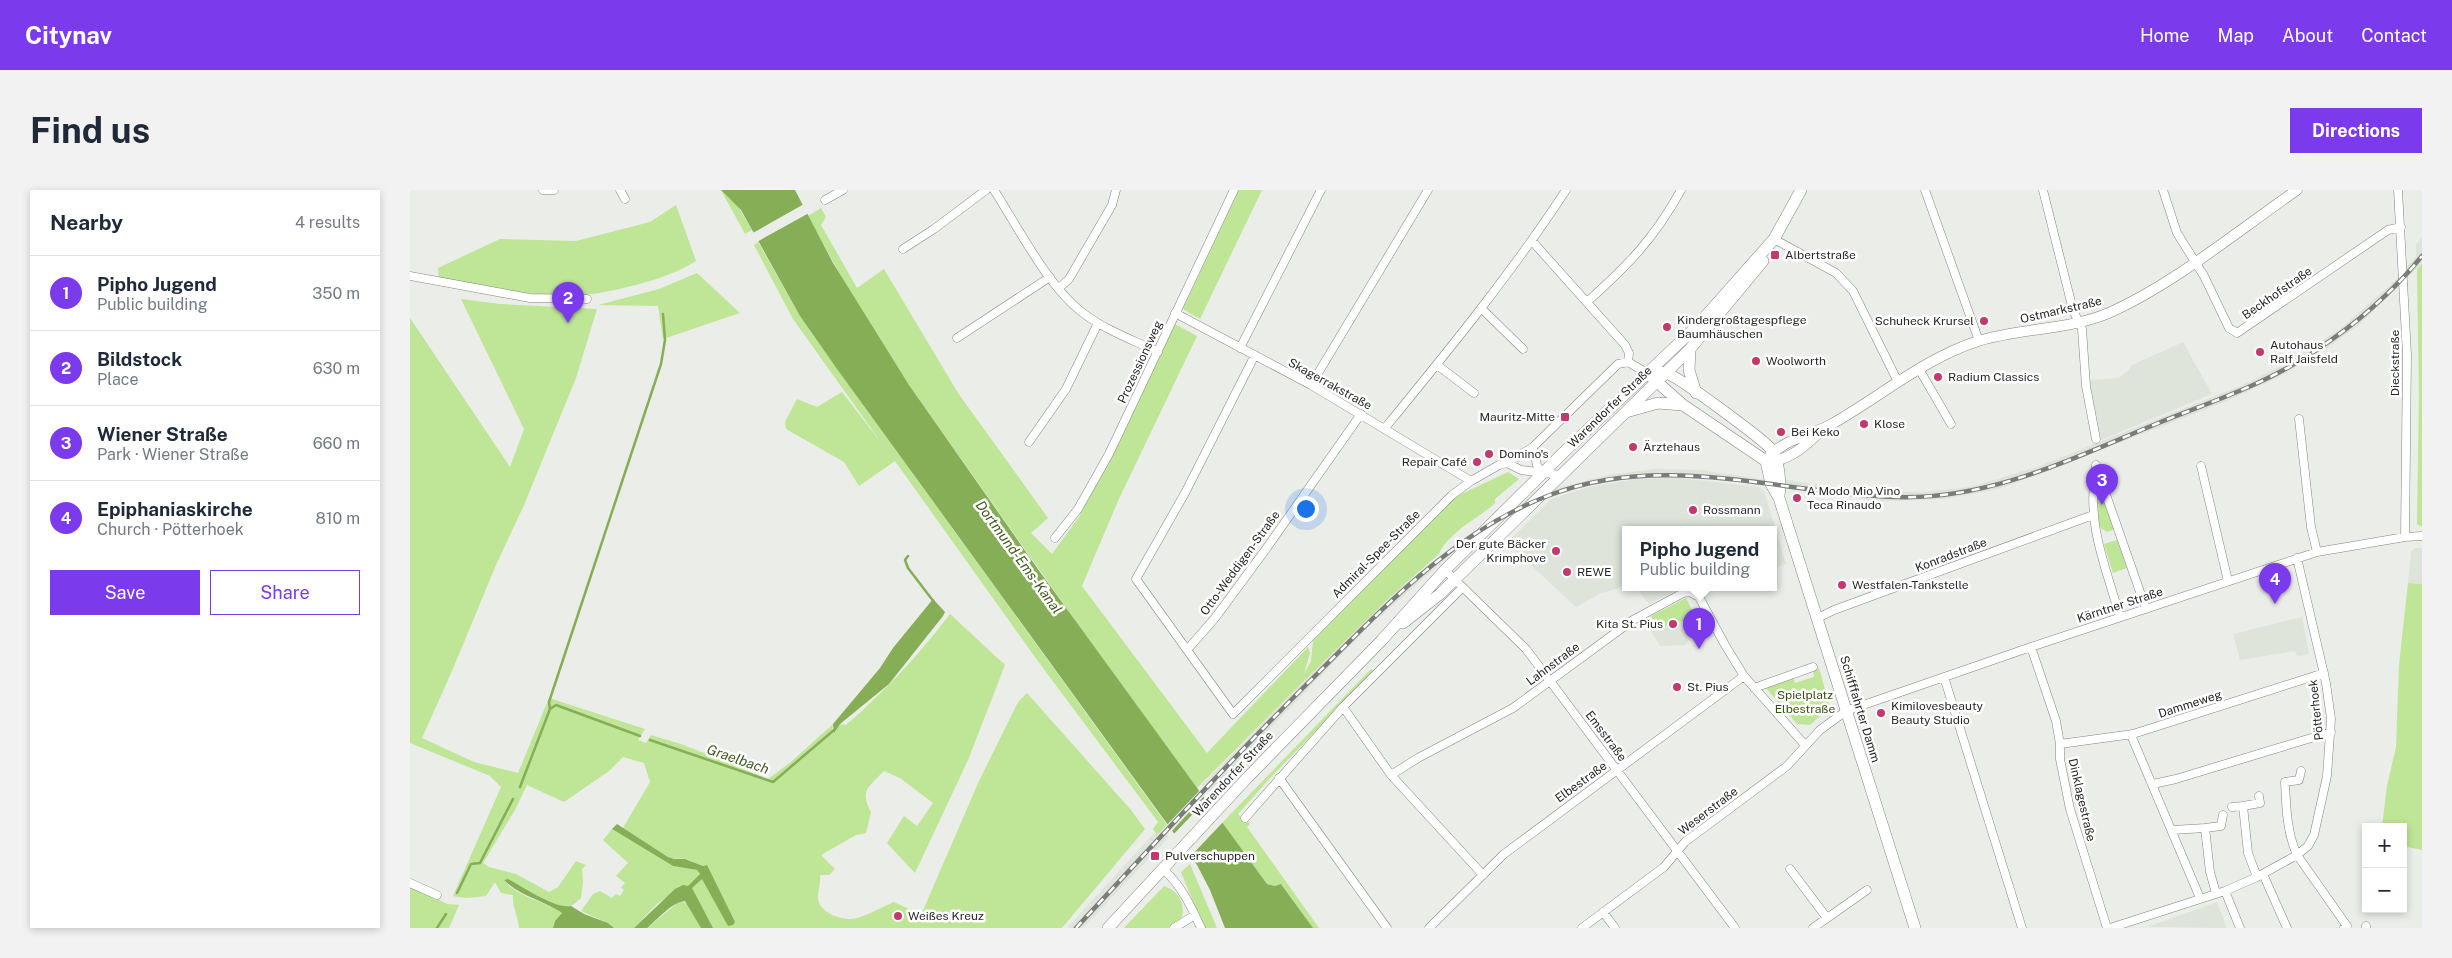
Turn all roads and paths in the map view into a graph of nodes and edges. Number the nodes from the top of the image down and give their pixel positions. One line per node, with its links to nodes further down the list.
1 (544, 190): 2 (street)
2 (554, 190)
3 (620, 190): 20 (street)
4 (843, 190): 21 (street)
5 (986, 190): 25 (street)
6 (994, 190): 28 (street)
7 (1116, 190): 29 (street)
8 (1234, 190): 33 (street, Prozessionsweg)
9 (1321, 190): 38 (street)
10 (1428, 190): 49 (street)
11 (1566, 190): 24 (street)
12 (1681, 190): 31 (street)
13 (1801, 190): 23 (main road, Warendorfer Straße)
14 (1925, 190): 37 (street)
15 (2043, 190): 34 (street)
16 (2163, 190): 26 (street)
17 (2297, 190): 19 (street, Ostmarkstraße)
18 (2398, 190): 22 (street, Dieckstraße)
19 (2284, 194): 26 (street, Ostmarkstraße)
20 (625, 198)
21 (824, 200)
22 (2401, 227): 26 (street, Beckhofstraße); 69 (street, Dieckstraße)
23 (1774, 239): 40 (main road, Warendorfer Straße); 46 (main road, Warendorfer Straße); 48 (street)
24 (1532, 241): 31 (street); 32 (street)
25 (903, 249)
26 (2194, 262): 34 (street, Ostmarkstraße)
27 (410, 276): 30 (street)
28 (1050, 277): 29 (street); 36 (street)
29 (1059, 288): 35 (street)
30 (587, 299)
31 (1587, 302): 43 (street)
32 (1481, 308): 39 (street); 44 (street)
33 (1175, 313): 38 (street, Skagerrakstraße); 41 (street, Prozessionsweg)
34 (2078, 321): 37 (street, Ostmarkstraße); 58 (street)
35 (1098, 323): 41 (street); 59 (street)
36 (957, 338)
37 (1980, 341): 45 (street, Ostmarkstraße)
38 (1240, 348): 42 (street, Skagerrakstraße)
39 (1523, 349)
40 (1690, 349): 47 (main road, Warendorfer Straße); 51 (main road)
41 (1158, 352): 70 (street, Prozessionsweg)
42 (1254, 355): 49 (street, Skagerrakstraße); 81 (street)
43 (1628, 362): 46 (street, Warendorfer Straße); 60 (street, Warendorfer Straße)
44 (1437, 365): 50 (street); 57 (street)
45 (1918, 369): 48 (street, Ostmarkstraße); 56 (street)
46 (1647, 373): 47 (main road); 64 (main road, Warendorfer Straße)
47 (1661, 376): 51 (main road); 52 (main road); 53 (main road, Warendorfer Straße)
48 (1898, 382): 61 (street, Ostmarkstraße)
49 (1311, 385): 54 (street, Skagerrakstraße)
50 (1474, 392)
51 (1696, 393): 61 (main road)
52 (1683, 405): 53 (main road); 61 (main road)
53 (1624, 412): 65 (main road, Warendorfer Straße)
54 (1361, 414): 57 (street, Skagerrakstraße); 81 (street, Otto-Weddigen-Straße)
55 (2299, 419): 71 (street)
56 (1951, 424)
57 (1385, 428): 66 (street, Skagerrakstraße)
58 (2096, 438)
59 (1029, 442)
60 (1533, 447): 62 (street, Warendorfer Straße); 64 (street)
61 (1772, 458): 78 (main road, Schifffahrter Damm)
62 (1507, 463): 64 (street); 66 (street, Admiral-Spee-Straße)
63 (2201, 466): 74 (street)
64 (1542, 473): 65 (street); 73 (main road, Warendorfer Straße)
65 (1560, 475): 75 (main road, Warendorfer Straße)
66 (1471, 481): 81 (street, Admiral-Spee-Straße)
67 (2093, 515): 76 (street); 77 (street); 78 (street, Konradstraße)
68 (2422, 536): 69 (street, Kärntner Straße)
69 (2405, 537): 71 (street, Kärntner Straße)
70 (1055, 538)
71 (2317, 552): 72 (street, Kärntner Straße)
72 (2298, 558): 74 (street, Kärntner Straße); 83 (street, Pötterhoek)
73 (1445, 570): 75 (street, Emsstraße); 79 (main road, Warendorfer Straße)
74 (2228, 581): 76 (street, Kärntner Straße)
75 (1458, 584): 79 (main road, Warendorfer Straße); 86 (street, Emsstraße); 88 (street, Warendorfer Straße)
76 (2146, 609): 77 (street, Kärntner Straße)
77 (2120, 617): 80 (street, Kärntner Straße)
78 (1818, 618): 89 (main road, Schifffahrter Damm)
79 (1381, 641): 108 (main road, Warendorfer Straße)
80 (2031, 647): 85 (street, Kärntner Straße); 92 (street, Dinklagestraße)
81 (1187, 650)
82 (1813, 668): 87 (street)
83 (2324, 673): 90 (street, Pötterhoek); 91 (street, Dammeweg)
84 (1744, 676): 86 (street, Lahnstraße); 87 (street); 94 (street, Elbestraße)
85 (1944, 677): 89 (street, Kärntner Straße); 131 (street)
86 (1550, 680): 94 (street, Emsstraße); 96 (street, Lahnstraße)
87 (1754, 688): 93 (street)
88 (1343, 708): 96 (street); 97 (street, Warendorfer Straße)
89 (1846, 711): 93 (street, Weserstraße); 130 (main road, Schifffahrter Damm)
90 (2331, 732): 98 (street); 107 (street, Pötterhoek)
91 (2131, 735): 92 (street, Dammeweg); 98 (street)
92 (2060, 744): 132 (street, Dinklagestraße)
93 (1805, 745): 106 (street, Weserstraße)
94 (1618, 770): 106 (street, Emsstraße); 110 (street, Elbestraße)
95 (2300, 771): 107 (street)
96 (1392, 775): 110 (street)
97 (1279, 778): 103 (street, Warendorfer Straße); 124 (street)
98 (2153, 784): 105 (street)
99 (2259, 796): 100 (street)
100 (2243, 806): 101 (street); 111 (street)
101 (2232, 807)
102 (2223, 816): 104 (street)
103 (1245, 818)
104 (2205, 828): 105 (street); 115 (street)
105 (2173, 830): 117 (street)
106 (1677, 851): 118 (street, Weserstraße); 128 (street, Emsstraße)
107 (2297, 855): 111 (street, Pötterhoek); 135 (street)
108 (1163, 869): 119 (street); 121 (main road, Warendorfer Straße)
109 (1790, 869): 120 (street)
110 (1482, 875): 125 (street, Elbestraße)
111 (2260, 876): 114 (street, Pötterhoek); 134 (street)
112 (410, 883): 116 (street)
113 (1867, 890): 120 (street)
114 (2225, 891): 115 (street, Pötterhoek); 133 (street)
115 (2216, 893): 117 (street, Pötterhoek)
116 (436, 895)
117 (2200, 898): 132 (street, Pötterhoek)
118 (1603, 912): 126 (street, Weserstraße); 127 (street)
119 (1195, 915): 122 (street); 123 (street)
120 (1827, 918): 129 (street)
121 (1108, 928)
122 (1174, 928)
123 (1201, 928)
124 (1387, 928)
125 (1429, 928)
126 (1582, 928)
127 (1615, 928)
128 (1735, 928)
129 (1813, 928)
130 (1915, 928)
131 (2022, 928)
132 (2109, 928)
133 (2240, 928)
134 (2287, 928)
135 (2344, 928)

